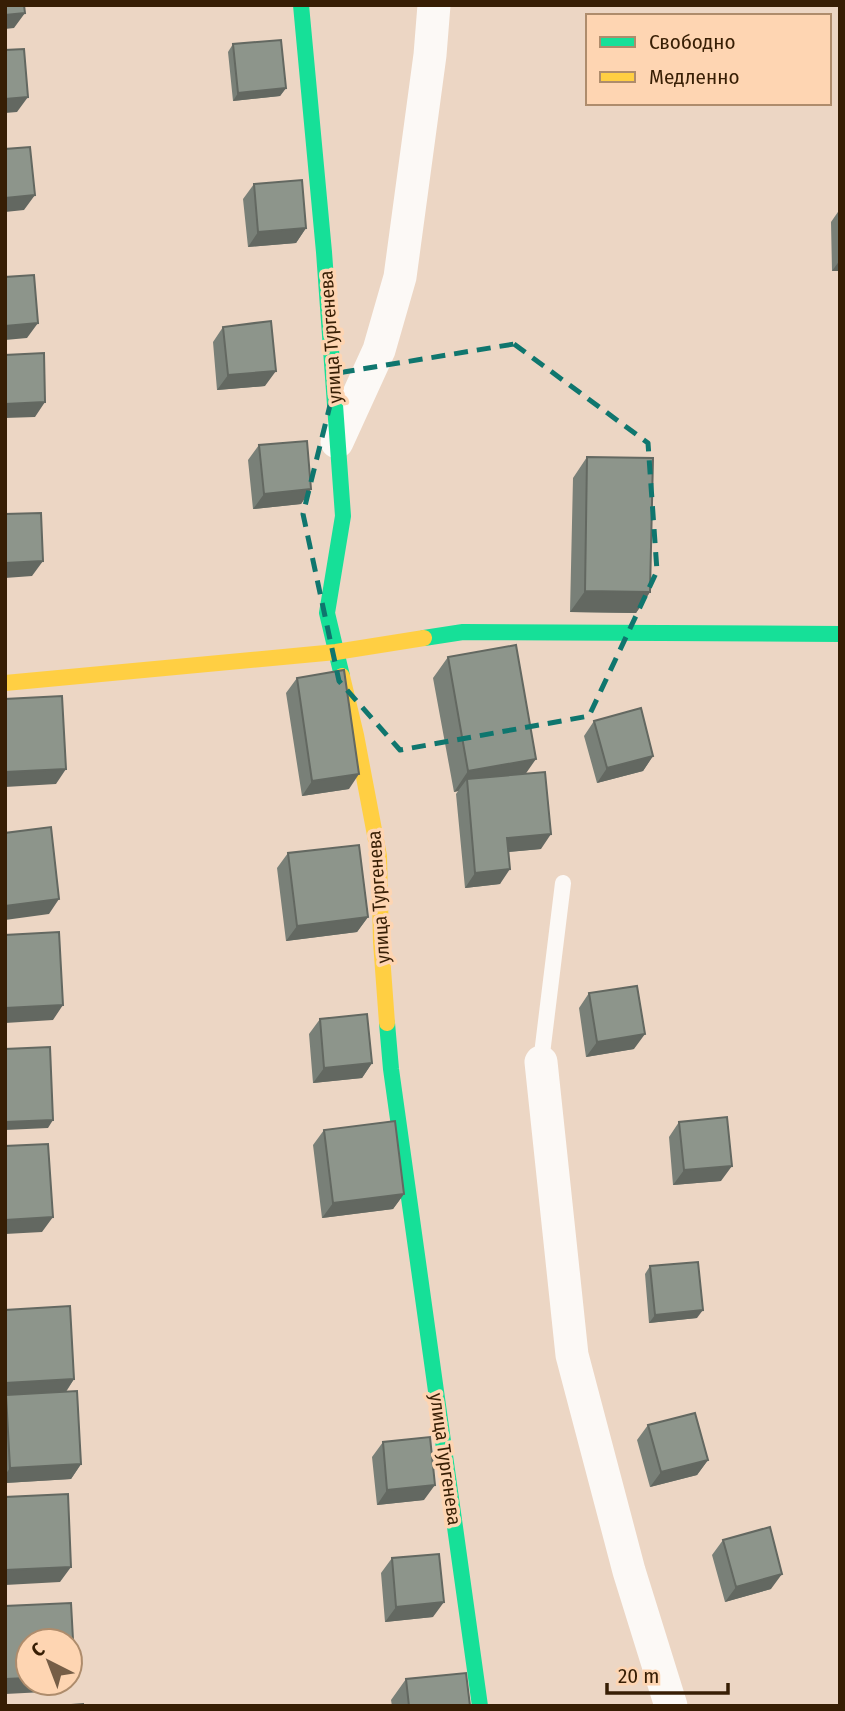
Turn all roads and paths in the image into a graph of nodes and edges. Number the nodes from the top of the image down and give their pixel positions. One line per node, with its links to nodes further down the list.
1 (301, 5): 3 (street, улица Тургенева)
2 (435, 5): 3 (street)
3 (337, 442): 5 (street, улица Тургенева)
4 (840, 634): 5 (street)
5 (336, 652): 6 (street); 9 (street, улица Тургенева)
6 (5, 683)
7 (564, 883): 8 (lane)
8 (541, 1062): 10 (street)
9 (481, 1706)
10 (671, 1706)

